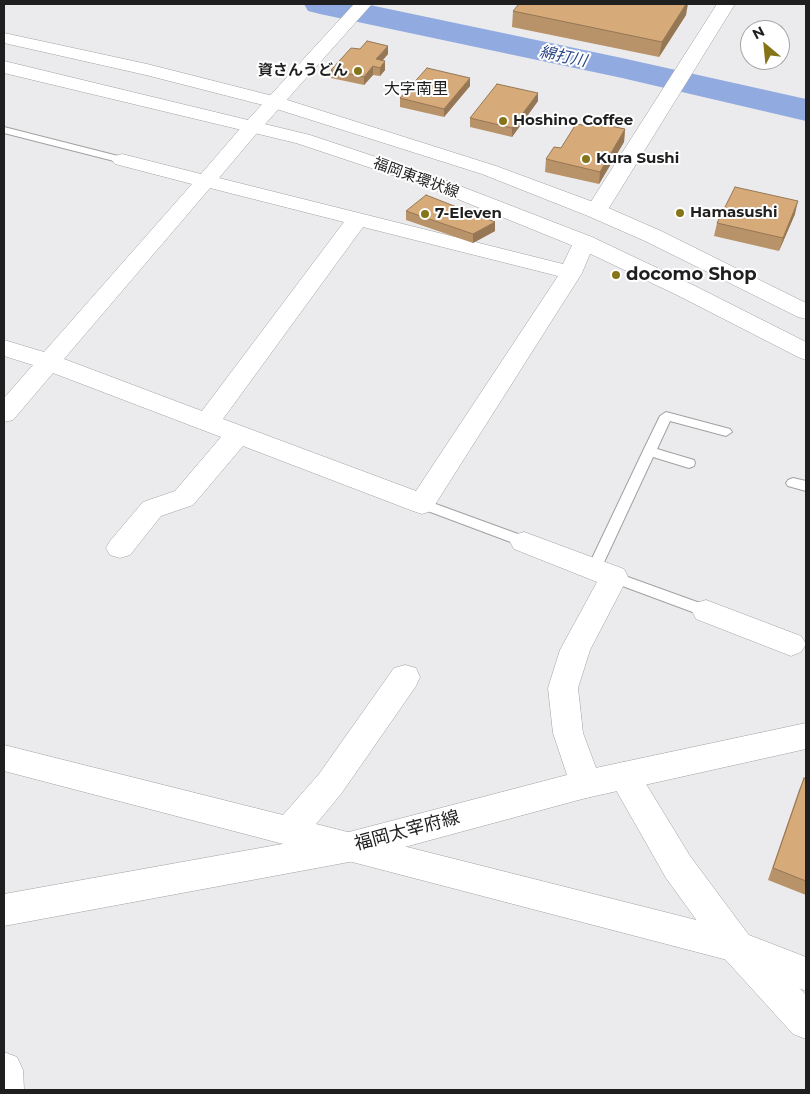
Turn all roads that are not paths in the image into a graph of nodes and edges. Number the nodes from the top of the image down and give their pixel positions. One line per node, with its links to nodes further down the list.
1 (362, 4): 5 (street)
2 (726, 4): 10 (street)
3 (4, 38): 5 (street, 福岡東環状線)
4 (4, 67): 6 (street, 福岡東環状線)
5 (274, 102): 6 (street); 10 (street, 福岡東環状線)
6 (252, 126): 9 (street); 12 (street, 福岡東環状線)
7 (4, 130): 8 (lane)
8 (122, 160): 9 (street)
9 (206, 180): 11 (street); 17 (street)
10 (596, 211): 14 (street, 福岡東環状線)
11 (358, 219): 13 (street); 19 (street)
12 (584, 242): 13 (street); 16 (street, 福岡東環状線)
13 (571, 273): 26 (street)
14 (806, 312)
15 (4, 348): 17 (street)
16 (806, 352)
17 (48, 362): 18 (street); 19 (street)
18 (4, 414)
19 (207, 422): 21 (street)
20 (726, 432): 22 (lane)
21 (238, 434): 26 (street); 28 (street)
22 (649, 451): 23 (lane); 29 (lane)
23 (689, 463)
24 (793, 483): 25 (lane)
25 (806, 486)
26 (422, 504): 27 (lane)
27 (524, 542): 29 (street)
28 (120, 548)
29 (604, 573): 30 (lane); 36 (street)
30 (706, 611): 31 (street)
31 (799, 647)
32 (405, 677): 37 (street)
33 (806, 736): 35 (street, 福岡太宰府線)
34 (4, 758): 37 (street)
35 (624, 776): 36 (street, 福岡太宰府線); 40 (street)
36 (586, 784): 38 (street, 福岡太宰府線)
37 (290, 831): 38 (street)
38 (349, 847): 39 (street, 福岡太宰府線); 40 (street)
39 (4, 910)
40 (736, 946): 41 (street); 42 (street)
41 (806, 974)
42 (806, 1021)
43 (4, 1070): 44 (street)
44 (5, 1090)

